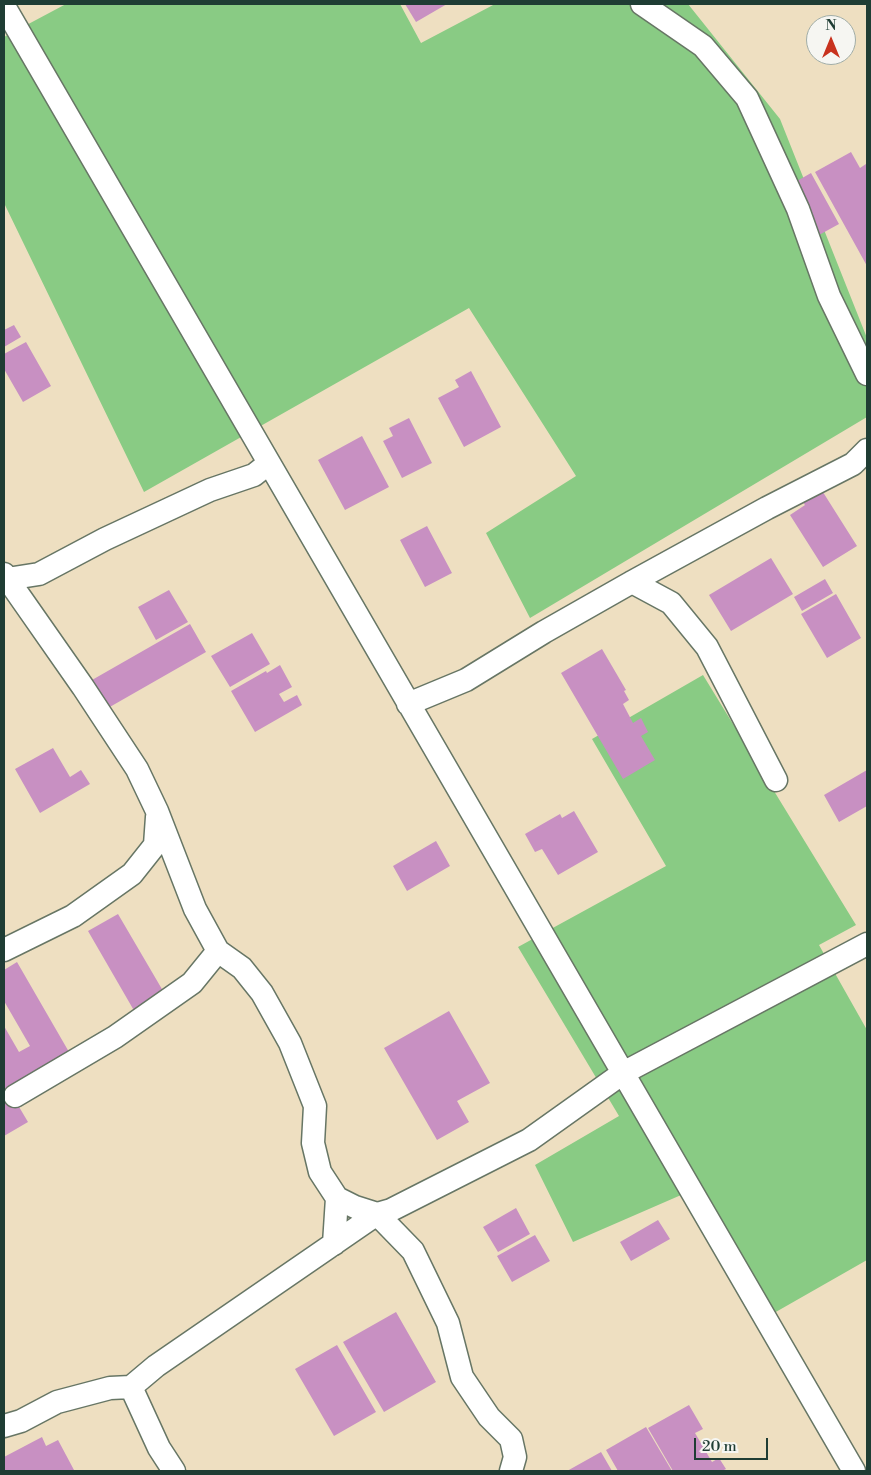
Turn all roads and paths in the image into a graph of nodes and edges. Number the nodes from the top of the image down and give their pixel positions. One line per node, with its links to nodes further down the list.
1 (642, 4): 3 (street)
2 (4, 6): 5 (street)
3 (867, 374)
4 (867, 450): 7 (street)
5 (269, 463): 6 (street); 8 (street)
6 (5, 579): 10 (street)
7 (632, 582): 8 (street); 9 (street)
8 (408, 704): 14 (street)
9 (776, 780)
10 (157, 810): 12 (street); 13 (street)
11 (867, 944): 14 (street)
12 (4, 950)
13 (218, 951): 15 (street); 16 (street)
14 (623, 1073): 17 (street); 23 (street)
15 (15, 1096)
16 (337, 1198): 17 (street); 18 (street)
17 (378, 1214): 18 (street); 22 (street)
18 (334, 1244): 19 (street)
19 (131, 1387): 20 (street); 21 (street)
20 (4, 1426)
21 (174, 1471)
22 (511, 1471)
23 (854, 1471)

